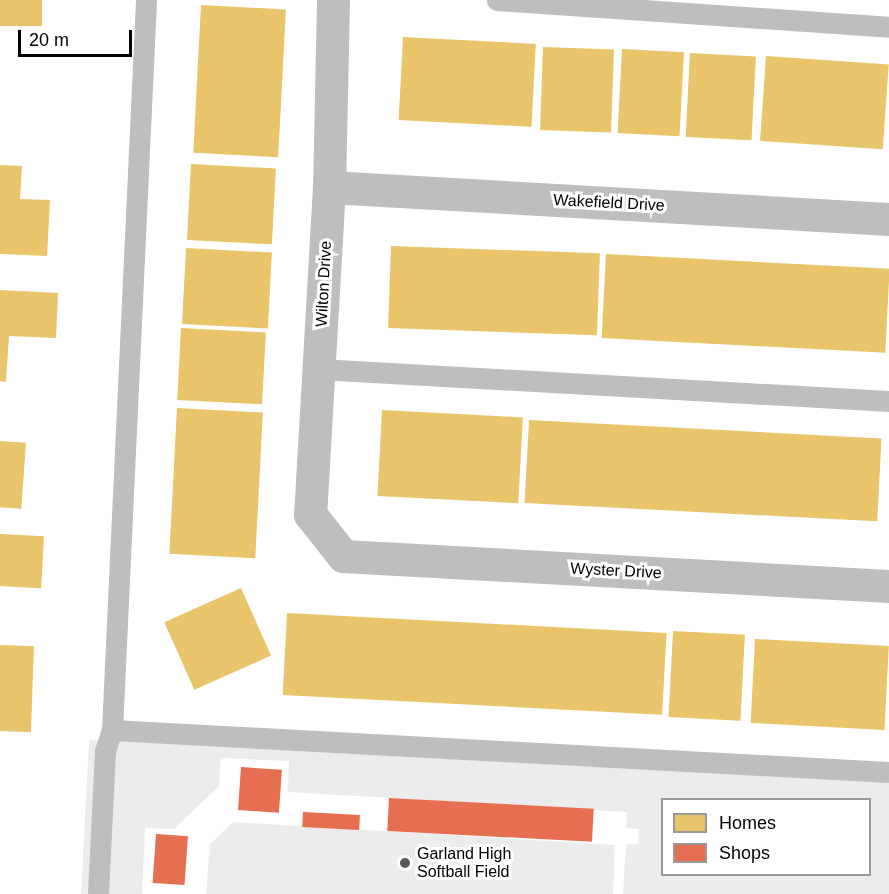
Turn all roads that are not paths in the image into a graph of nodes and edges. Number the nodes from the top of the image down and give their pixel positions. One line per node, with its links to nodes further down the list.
1 (146, 0): 11 (lane)
2 (333, 0): 5 (street, Wilton Drive)
3 (497, 0): 4 (lane)
4 (889, 27)
5 (329, 187): 6 (street, Wakefield Drive); 7 (street, Wilton Drive)
6 (889, 219)
7 (319, 369): 8 (lane); 9 (street, Wilton Drive)
8 (889, 401)
9 (343, 556): 10 (street, Wyster Drive)
10 (889, 586)
11 (112, 730): 12 (lane); 13 (lane)
12 (889, 772)
13 (98, 894)

